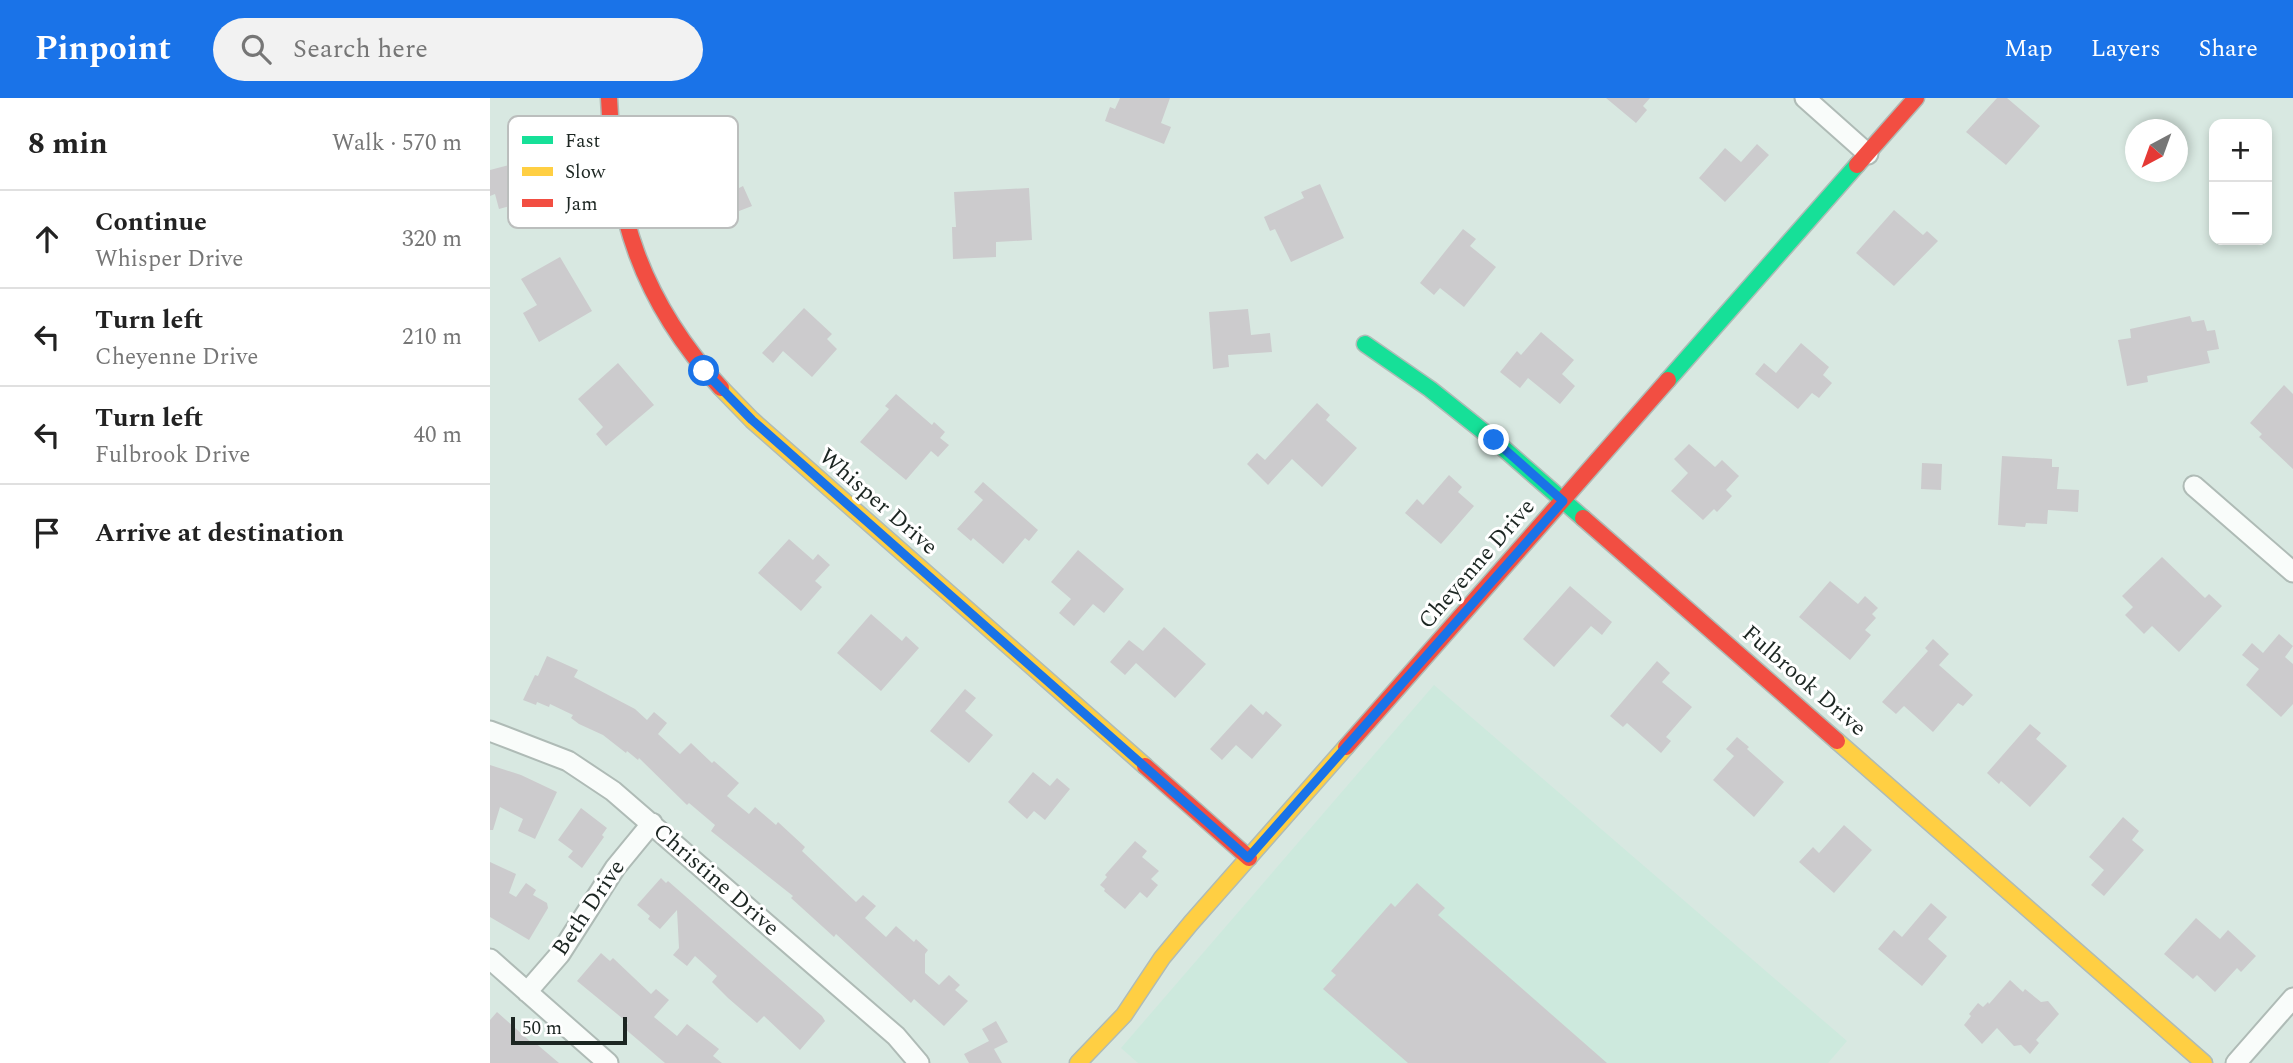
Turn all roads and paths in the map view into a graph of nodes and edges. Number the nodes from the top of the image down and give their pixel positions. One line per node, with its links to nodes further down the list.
1 (609, 98): 4 (street, Whisper Drive)
2 (1805, 98): 5 (street)
3 (1916, 98): 5 (street, Cheyenne Drive)
4 (610, 116)
5 (1868, 154): 9 (street, Cheyenne Drive)
6 (627, 228): 13 (street, Whisper Drive)
7 (1365, 344): 9 (street, Fulbrook Drive)
8 (2194, 486): 10 (street)
9 (1563, 501): 13 (street, Cheyenne Drive); 20 (street, Fulbrook Drive)
10 (2293, 572)
11 (490, 731): 12 (street, Christine Drive)
12 (652, 824): 15 (street, Beth Drive); 18 (street, Christine Drive)
13 (1248, 858): 19 (street, Cheyenne Drive)
14 (490, 959): 15 (street)
15 (527, 992): 17 (street)
16 (2293, 998): 21 (street)
17 (608, 1063)
18 (919, 1063)
19 (1078, 1063)
20 (2204, 1063)
21 (2236, 1063)

